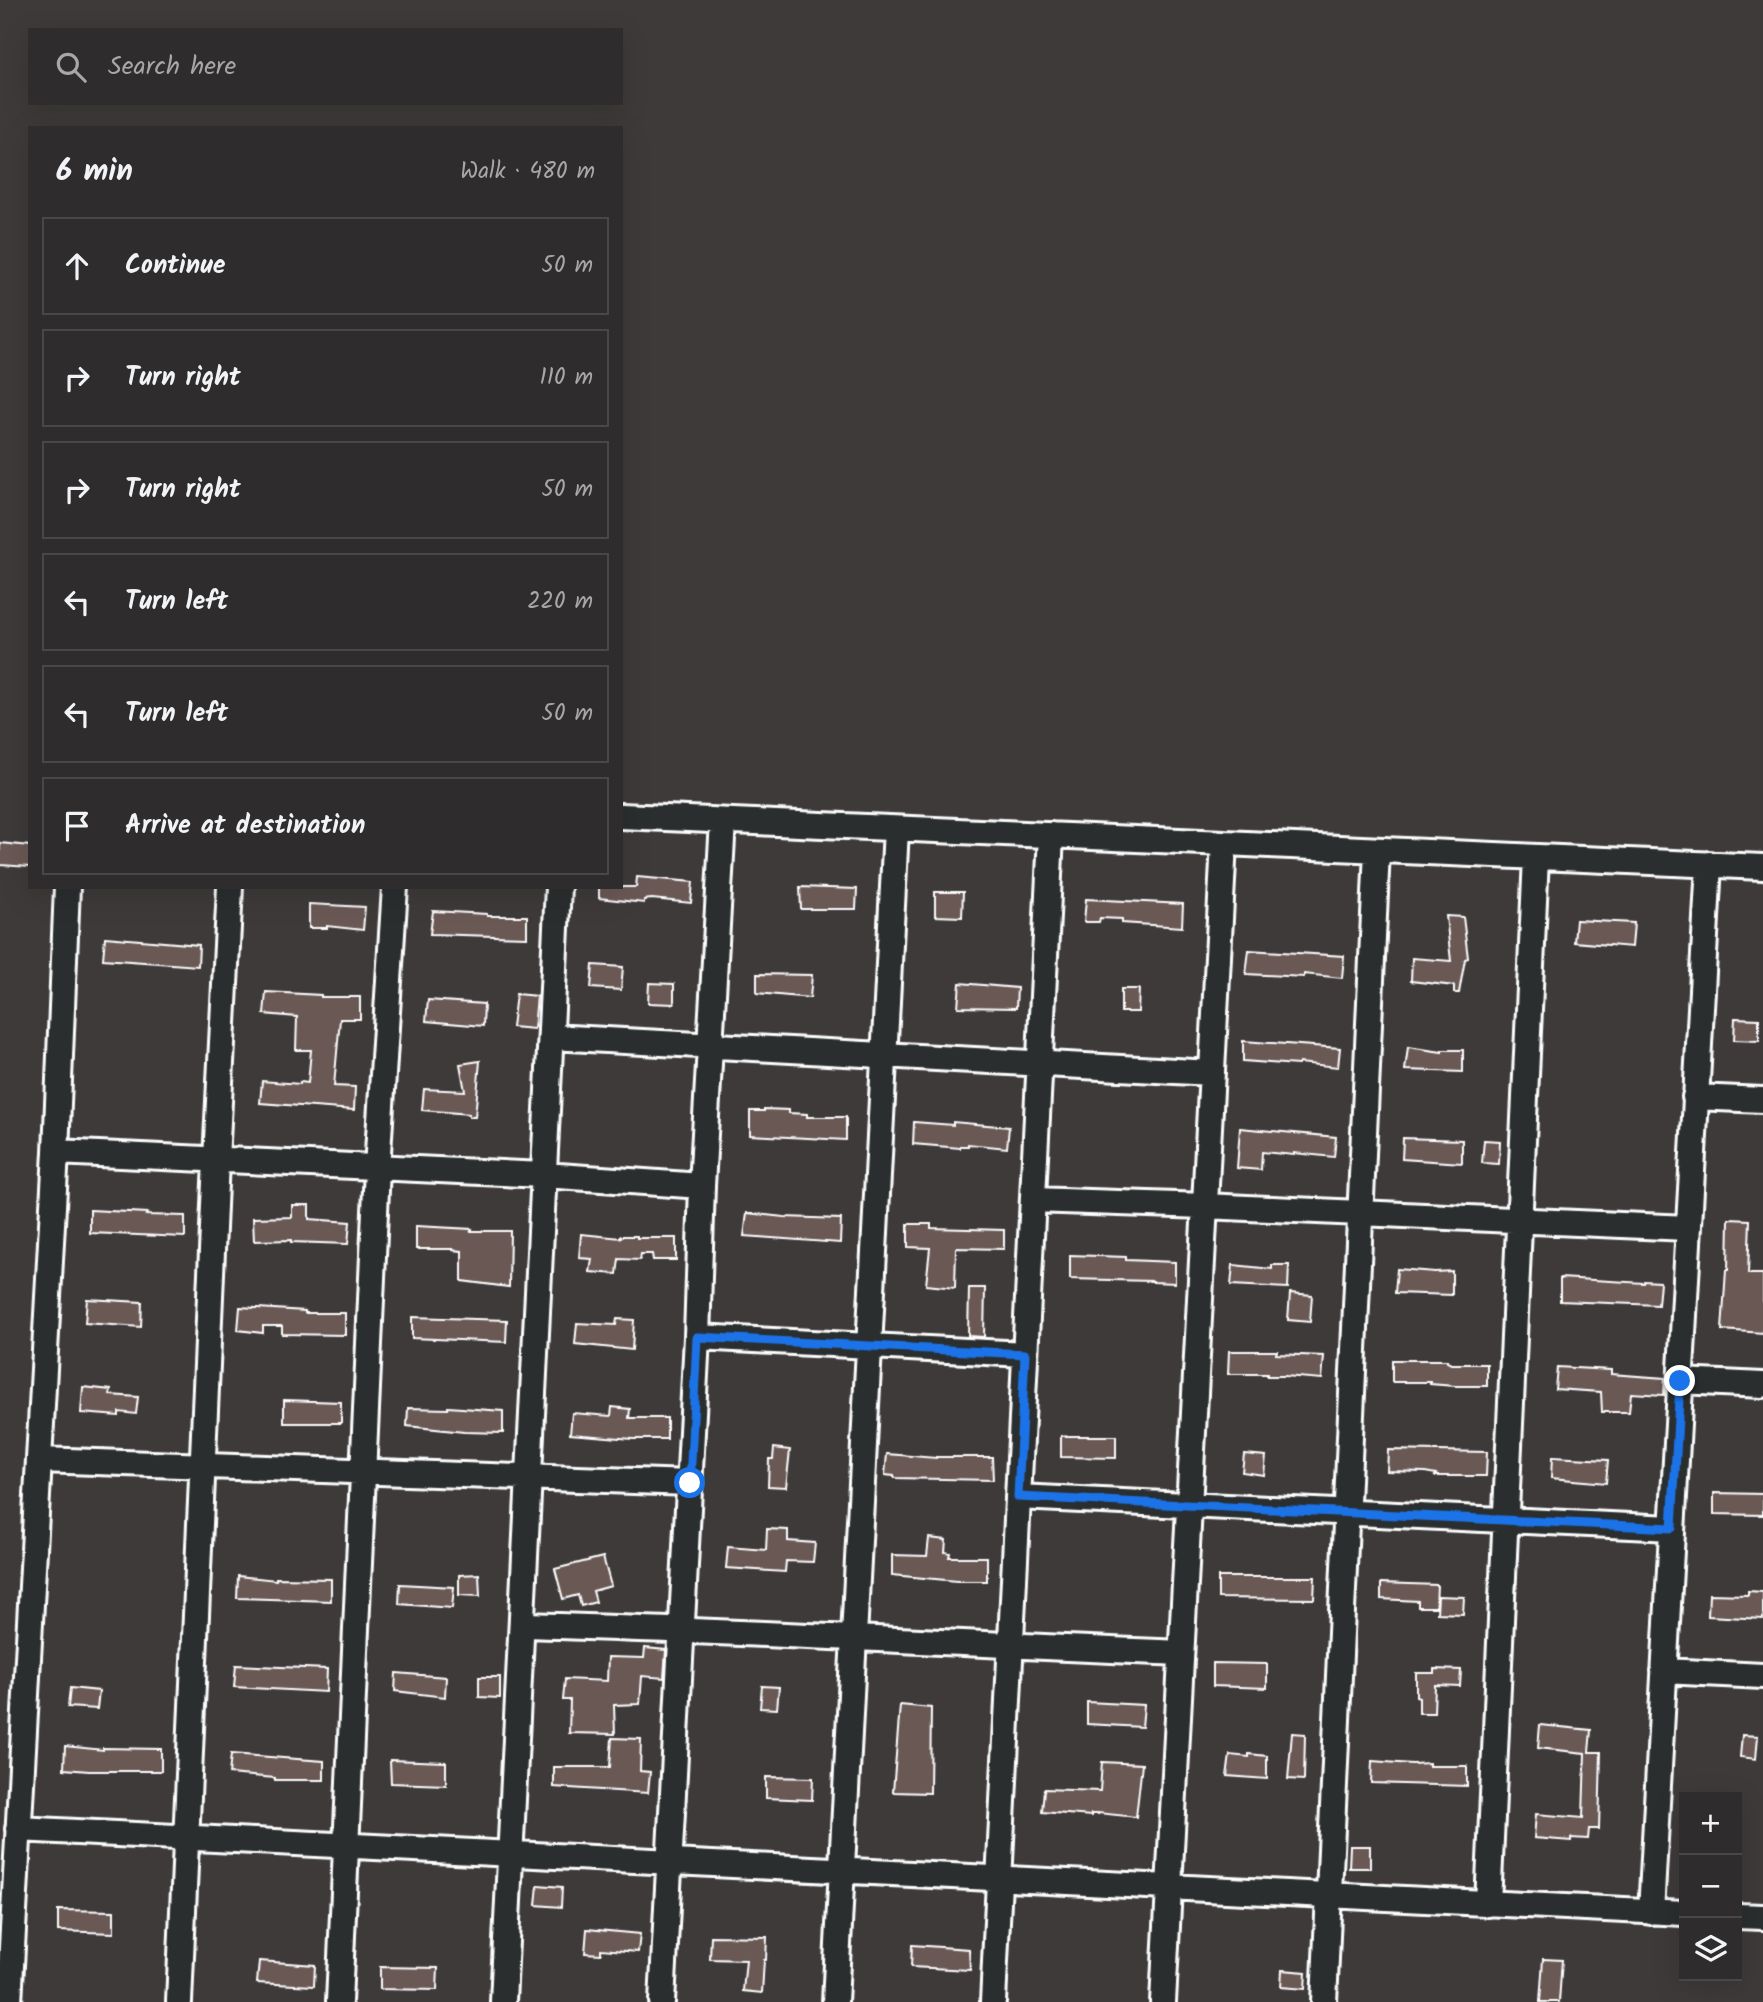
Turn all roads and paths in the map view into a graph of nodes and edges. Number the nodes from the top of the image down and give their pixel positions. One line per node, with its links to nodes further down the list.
1 (623, 816): 2 (street)
2 (723, 821): 3 (street); 15 (street)
3 (896, 829): 4 (street); 16 (street)
4 (1051, 835): 5 (street); 17 (street)
5 (1224, 843): 6 (street); 18 (street)
6 (1377, 850): 7 (street); 28 (street)
7 (1536, 857): 8 (street); 29 (street)
8 (1709, 864): 9 (street); 19 (street)
9 (1763, 867)
10 (67, 889): 21 (street)
11 (230, 889): 22 (street)
12 (395, 889): 23 (street)
13 (558, 889): 14 (street)
14 (551, 1037): 15 (street); 24 (street)
15 (711, 1046): 16 (street); 25 (street)
16 (884, 1055): 17 (street); 32 (street)
17 (1040, 1063): 18 (street); 26 (street)
18 (1212, 1073): 27 (street)
19 (1696, 1097): 20 (street); 30 (street)
20 (1763, 1100)
21 (56, 1152): 22 (street); 36 (street)
22 (216, 1160): 23 (street); 37 (street)
23 (377, 1168): 24 (street); 38 (street)
24 (544, 1175): 25 (street); 39 (street)
25 (702, 1186): 31 (street)
26 (1033, 1200): 27 (street); 33 (street)
27 (1205, 1206): 28 (street); 42 (street)
28 (1360, 1213): 29 (street); 43 (street)
29 (1519, 1220): 30 (street); 44 (street)
30 (1688, 1228): 34 (street)
31 (697, 1337): 32 (street); 40 (street)
32 (869, 1345): 33 (street); 48 (street)
33 (1025, 1354): 41 (street)
34 (1680, 1381): 35 (street); 45 (street)
35 (1763, 1385)
36 (40, 1460): 37 (street); 53 (street)
37 (204, 1467): 38 (street); 54 (street)
38 (362, 1471): 39 (street); 55 (street)
39 (529, 1477): 40 (street); 46 (street)
40 (690, 1483): 47 (street)
41 (1018, 1497): 42 (street); 49 (street)
42 (1189, 1504): 43 (street); 50 (street)
43 (1346, 1511): 44 (street); 61 (street)
44 (1506, 1520): 45 (street); 62 (street)
45 (1672, 1528): 51 (street)
46 (522, 1625): 47 (street); 56 (street)
47 (683, 1629): 48 (street); 57 (street)
48 (854, 1637): 49 (street); 58 (street)
49 (1010, 1646): 50 (street); 59 (street)
50 (1181, 1653): 60 (street)
51 (1664, 1671): 52 (street); 63 (street)
52 (1763, 1676)
53 (18, 1829): 54 (street); 67 (street)
54 (187, 1838): 55 (street); 68 (street)
55 (346, 1846): 56 (street); 69 (street)
56 (510, 1854): 57 (street); 70 (street)
57 (670, 1862): 58 (street); 71 (street)
58 (842, 1871): 59 (street); 72 (street)
59 (999, 1879): 60 (street); 73 (street)
60 (1169, 1887): 61 (street); 74 (street)
61 (1329, 1896): 62 (street); 75 (street)
62 (1488, 1903): 63 (street)
63 (1651, 1912): 64 (street)
64 (1679, 1913)
65 (1742, 1916): 66 (street)
66 (1763, 1917)
67 (9, 2002)
68 (179, 2002)
69 (339, 2002)
70 (503, 2002)
71 (662, 2002)
72 (835, 2002)
73 (993, 2002)
74 (1163, 2002)
75 (1324, 2002)

